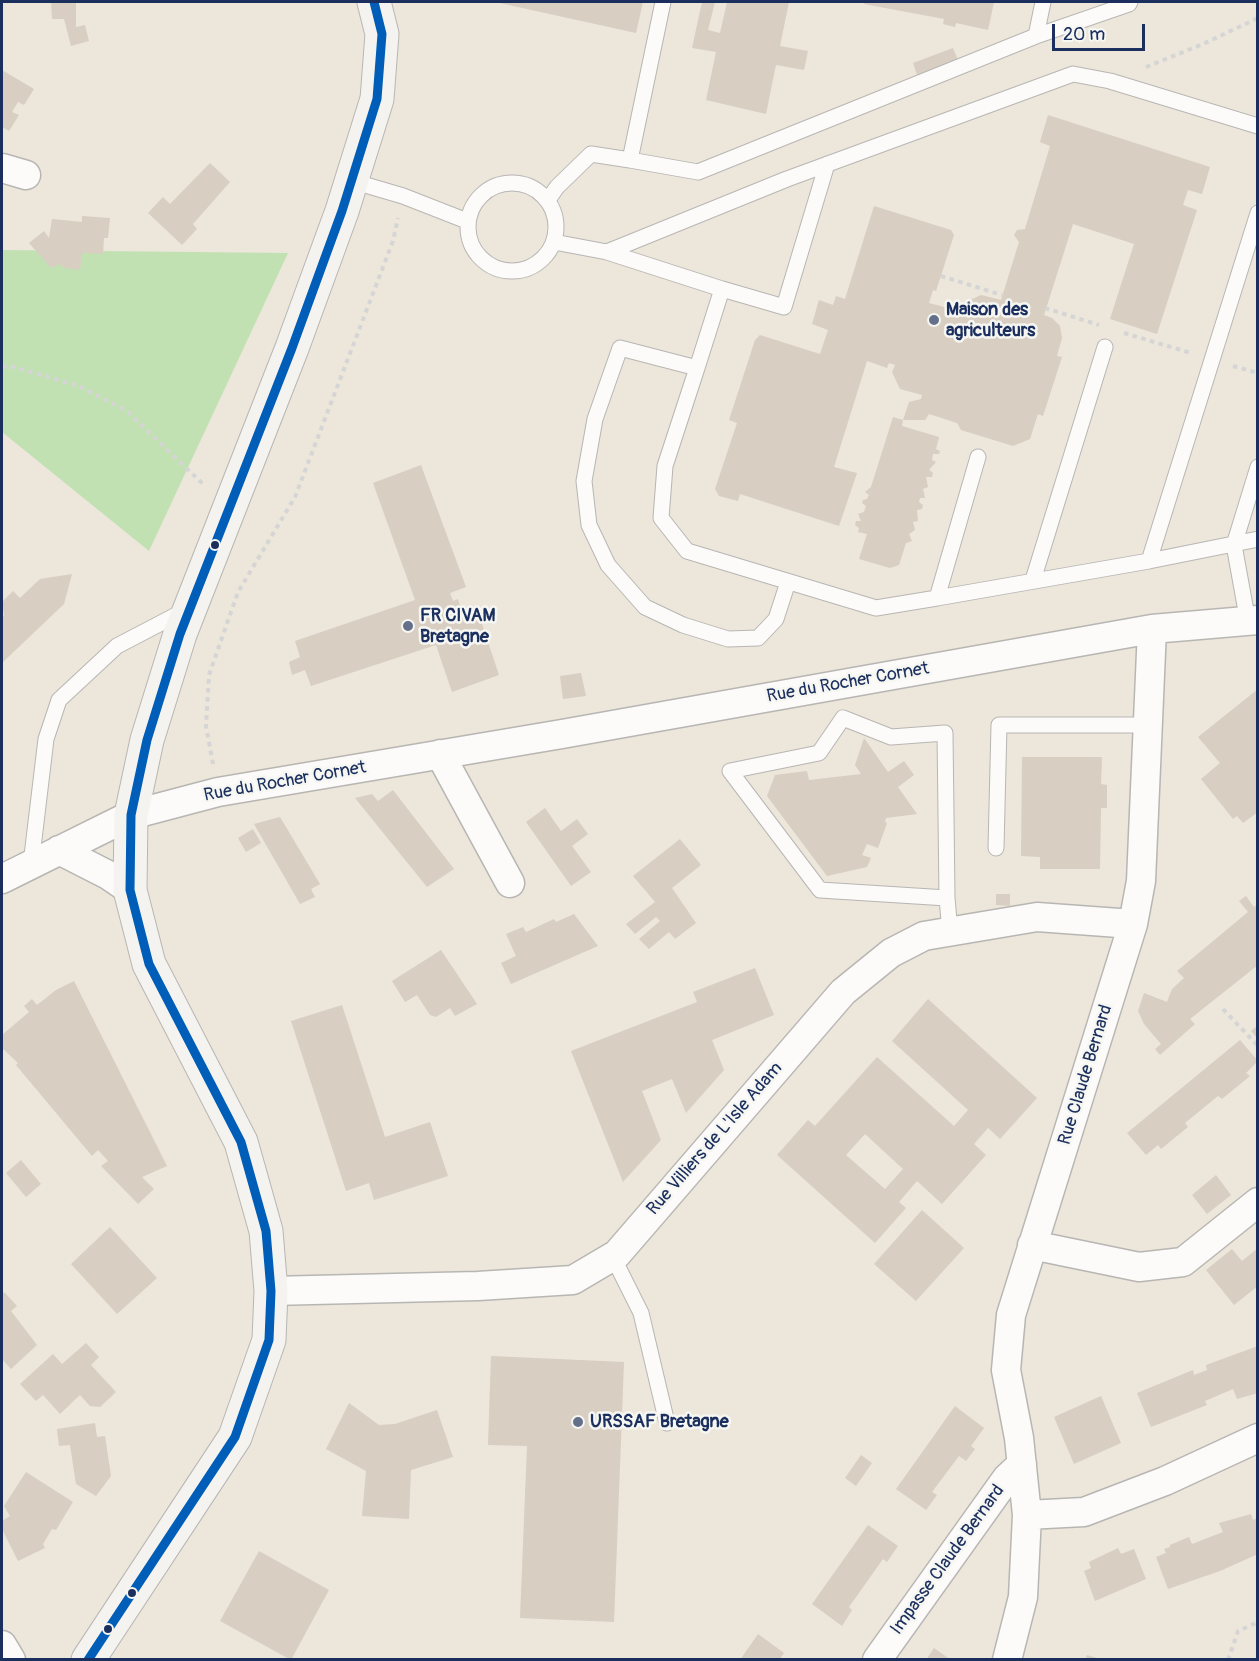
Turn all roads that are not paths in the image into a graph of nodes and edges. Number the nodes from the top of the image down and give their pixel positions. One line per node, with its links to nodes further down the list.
1 (374, 2): 9 (street)
2 (663, 2): 7 (lane)
3 (1043, 2): 5 (lane)
4 (1130, 2): 5 (lane)
5 (1036, 36): 7 (lane)
6 (1257, 126): 8 (lane)
7 (630, 160): 10 (lane)
8 (827, 164): 14 (lane); 15 (lane)
9 (352, 181): 12 (lane); 26 (street)
10 (548, 200): 12 (lane); 13 (lane)
11 (1257, 213): 22 (lane)
12 (467, 221): 13 (lane)
13 (554, 242): 14 (lane)
14 (607, 252): 15 (lane)
15 (722, 290): 17 (lane)
16 (1105, 347): 23 (lane)
17 (697, 368): 24 (lane); 24 (lane)
18 (978, 457): 25 (lane)
19 (1257, 467): 21 (lane)
20 (1257, 539): 21 (lane)
21 (1234, 545): 22 (lane); 27 (lane)
22 (1149, 561): 23 (lane)
23 (1034, 580): 25 (lane)
24 (788, 582): 25 (lane)
25 (937, 598)
26 (190, 608): 31 (street); 34 (lane)
27 (1254, 624): 28 (street, Rue du Rocher Cornet)
28 (1152, 629): 29 (street, Rue Claude Bernard); 30 (street, Rue du Rocher Cornet)
29 (1148, 725): 32 (lane); 39 (street, Rue Claude Bernard)
30 (440, 754): 31 (street, Rue du Rocher Cornet); 36 (street)
31 (131, 815): 33 (street, Rue du Rocher Cornet); 37 (street)
32 (996, 848)
33 (59, 850): 34 (street, Rue du Rocher Cornet); 37 (street)
34 (31, 864): 35 (street, Rue du Rocher Cornet)
35 (2, 879)
36 (510, 883)
37 (130, 890): 44 (street)
38 (947, 897): 38 (lane); 40 (lane)
39 (1132, 924): 40 (street, Rue Villiers de L'Isle Adam); 42 (street, Rue Claude Bernard)
40 (950, 932): 43 (street, Rue Villiers de L'Isle Adam)
41 (1257, 1202): 42 (street)
42 (1032, 1245): 47 (street, Rue Claude Bernard)
43 (617, 1254): 44 (street, Rue Villiers de L'Isle Adam); 45 (lane)
44 (271, 1291): 51 (street)
45 (667, 1423)
46 (1257, 1437): 48 (street)
47 (1022, 1464): 48 (street, Rue Claude Bernard); 52 (street, Impasse Claude Bernard)
48 (1027, 1515): 53 (street, Rue Claude Bernard)
49 (2, 1645): 50 (street)
50 (11, 1659)
51 (88, 1659)
52 (877, 1659)
53 (1008, 1659)

